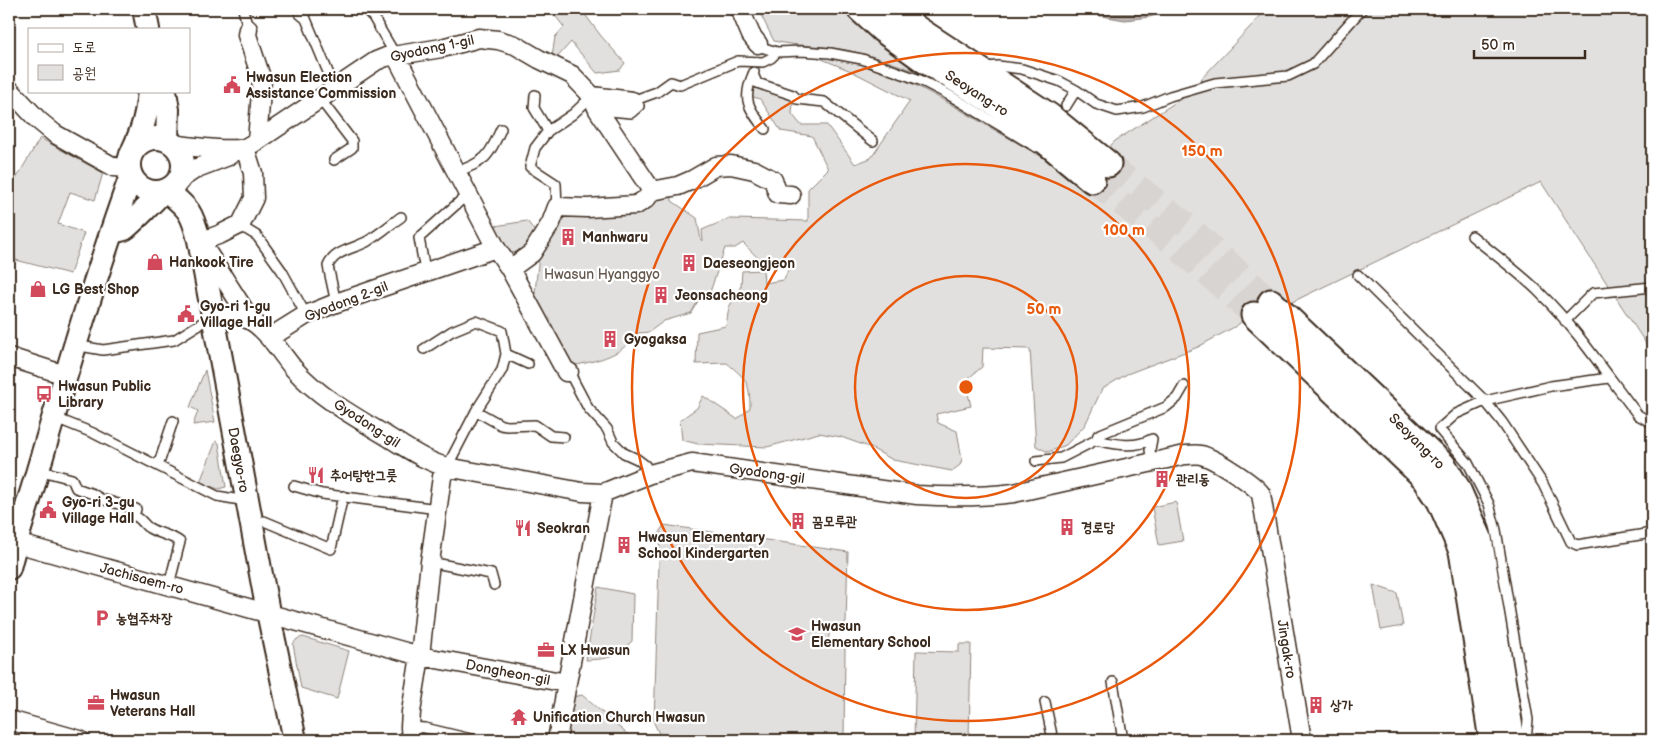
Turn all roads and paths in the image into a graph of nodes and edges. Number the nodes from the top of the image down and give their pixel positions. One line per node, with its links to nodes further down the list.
1 (144, 9): 9 (street)
2 (243, 9): 10 (lane)
3 (365, 9): 13 (lane)
4 (740, 9): 11 (street)
5 (860, 9): 15 (main road, Seoyang-ro)
6 (891, 9): 15 (main road, Seoyang-ro)
7 (1362, 9): 18 (lane)
8 (300, 14): 21 (lane)
9 (148, 28)
10 (248, 29): 33 (street)
11 (758, 44): 12 (lane)
12 (777, 52): 14 (lane); 30 (lane)
13 (396, 56): 21 (street, Gyodong 1-gil); 23 (street, Gyodong 1-gil); 36 (street)
14 (758, 62): 16 (lane); 24 (lane)
15 (977, 68): 18 (lane)
16 (753, 74): 28 (lane); 31 (lane)
17 (9, 89): 35 (street)
18 (1076, 90): 25 (lane)
19 (149, 92): 35 (street)
20 (164, 92): 32 (street)
21 (327, 94): 33 (street, Gyodong 1-gil); 34 (lane)
22 (535, 95): 29 (lane)
23 (592, 96): 24 (street); 29 (lane); 38 (street, Gyodong 1-gil)
24 (635, 100): 26 (lane)
25 (1066, 106)
26 (610, 111)
27 (501, 129): 36 (lane)
28 (764, 129)
29 (548, 131): 41 (lane)
30 (1040, 140)
31 (873, 141)
32 (170, 142): 33 (street); 35 (street); 37 (street)
33 (247, 146): 37 (street, Gyodong 1-gil); 43 (street)
34 (334, 160)
35 (130, 165): 37 (street); 44 (street)
36 (456, 172): 39 (street)
37 (169, 187): 44 (street); 46 (street, Daegyo-ro)
38 (652, 191): 40 (street); 41 (street)
39 (468, 194): 47 (street); 49 (lane)
40 (791, 195)
41 (557, 207): 48 (street)
42 (401, 217): 52 (lane)
43 (239, 226): 46 (street); 53 (lane)
44 (112, 232): 58 (street)
45 (1472, 236): 56 (lane)
46 (201, 240): 54 (street, Daegyo-ro); 55 (street, Gyodong-gil)
47 (496, 248): 48 (street); 49 (street, Gyodong 2-gil)
48 (510, 269): 63 (street)
49 (425, 271): 52 (street, Gyodong 2-gil)
50 (1358, 275): 67 (lane)
51 (1652, 287): 56 (lane)
52 (336, 303): 53 (street, Gyodong 2-gil)
53 (306, 315): 57 (street, Gyodong 2-gil)
54 (213, 316): 55 (street); 58 (lane); 84 (street, Daegyo-ro)
55 (249, 319): 57 (street, Gyodong-gil)
56 (1565, 321): 65 (lane)
57 (269, 338): 77 (street, Gyodong-gil)
58 (74, 345): 64 (street)
59 (424, 349): 60 (lane)
60 (506, 354): 62 (lane); 68 (lane)
61 (9, 357): 64 (street)
62 (528, 364)
63 (569, 372): 79 (lane)
64 (65, 375): 69 (street)
65 (1609, 378): 67 (lane); 71 (lane)
66 (1184, 386): 73 (lane)
67 (1485, 400): 85 (lane); 108 (lane)
68 (476, 411): 72 (lane); 77 (lane)
69 (52, 417): 76 (lane); 78 (street)
70 (173, 421): 76 (lane)
71 (1652, 421)
72 (564, 438)
73 (1096, 440): 74 (lane); 75 (lane)
74 (1036, 462)
75 (1152, 462): 79 (street, Gyodong-gil); 87 (street, Gyodong-gil)
76 (158, 466): 84 (lane)
77 (447, 467): 81 (street, Gyodong-gil); 83 (street)
78 (38, 470): 86 (street); 90 (lane)
79 (650, 474): 81 (street, Gyodong-gil)
80 (294, 486): 82 (lane)
81 (602, 493): 95 (street)
82 (343, 496): 83 (lane); 84 (lane)
83 (438, 509): 88 (street)
84 (249, 512): 92 (street, Daegyo-ro)
85 (1652, 533)
86 (13, 542): 89 (street); 90 (street, Jachisaem-ro)
87 (1272, 559): 105 (street, Jingak-ro)
88 (430, 562): 91 (lane); 93 (street)
89 (9, 568)
90 (169, 585): 92 (street, Jachisaem-ro)
91 (494, 585)
92 (268, 612): 93 (street, Jachisaem-ro); 100 (street, Daegyo-ro)
93 (420, 656): 95 (street, Dongheon-gil); 98 (street)
94 (1113, 682): 104 (lane)
95 (567, 683): 102 (street, Dongheon-gil)
96 (1045, 702): 103 (lane)
97 (9, 720): 99 (street)
98 (410, 733): 101 (lane)
99 (80, 740)
100 (296, 740)
101 (475, 740)
102 (557, 740)
103 (1053, 740)
104 (1123, 740)
105 (1302, 740)
106 (1492, 740): 107 (main road, Seoyang-ro)
107 (1512, 740)
108 (1526, 740)

